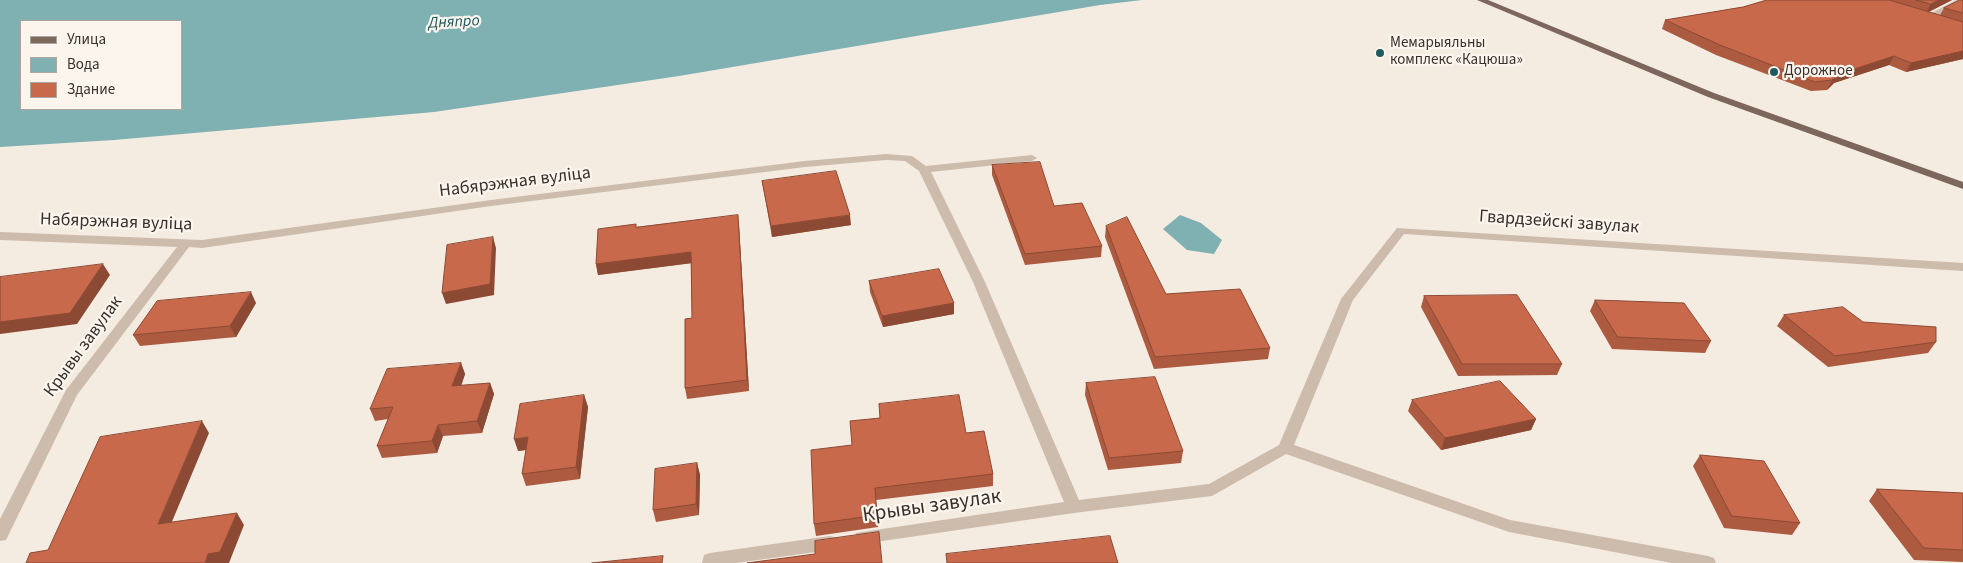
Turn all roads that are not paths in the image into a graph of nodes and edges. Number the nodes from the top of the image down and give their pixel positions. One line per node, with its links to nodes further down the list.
1 (1481, 0): 6 (main road)
2 (1962, 0): 3 (street)
3 (1946, 23)
4 (1032, 158): 5 (street)
5 (924, 169): 8 (street, Набярэжная вуліца); 11 (street)
6 (1963, 186)
7 (0, 236): 8 (street, Набярэжная вуліца)
8 (186, 243): 12 (street, Крывы завулак)
9 (1963, 267): 10 (street, Гвардзейскі завулак)
10 (1285, 448): 11 (street, Крывы завулак); 14 (street)
11 (1074, 507): 13 (street, Крывы завулак)
12 (0, 535)
13 (710, 563)
14 (1708, 563)

